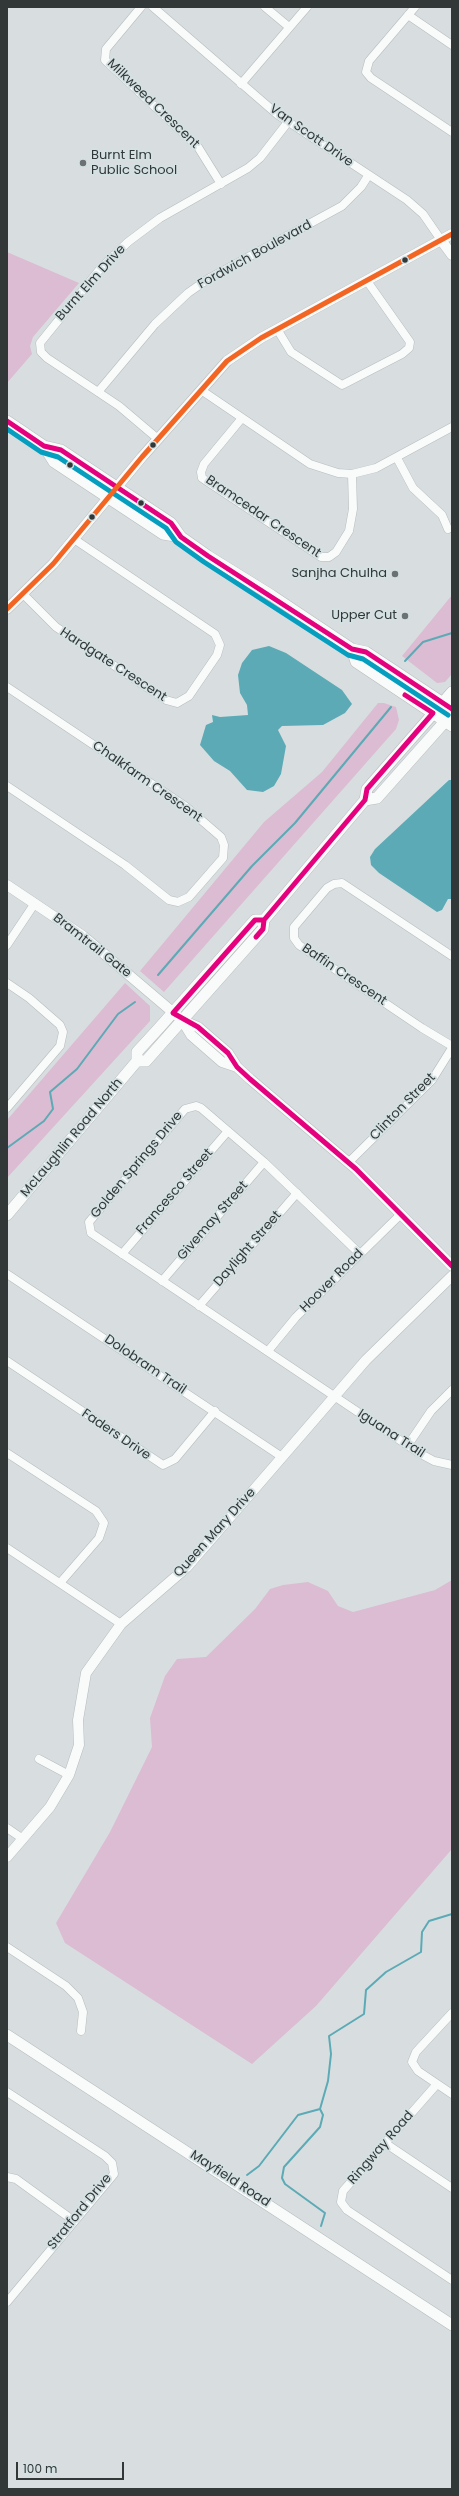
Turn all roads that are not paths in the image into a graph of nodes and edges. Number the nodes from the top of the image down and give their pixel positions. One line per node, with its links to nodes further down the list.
1 (142, 7): 13 (street, Milkweed Crescent)
2 (153, 7): 9 (street, Van Scott Drive)
3 (266, 7): 7 (street)
4 (307, 7): 7 (street)
5 (415, 7): 6 (street)
6 (408, 16): 8 (street); 11 (street)
7 (289, 27): 9 (street)
8 (452, 45)
9 (242, 84): 10 (street, Van Scott Drive)
10 (288, 122): 12 (street, Van Scott Drive); 13 (street, Burnt Elm Drive)
11 (452, 132)
12 (368, 176): 15 (street, Van Scott Drive); 20 (street, Fordwich Boulevard)
13 (221, 184): 20 (street, Burnt Elm Drive)
14 (452, 234): 15 (street)
15 (441, 240): 16 (street, Van Scott Drive); 17 (street)
16 (452, 255)
17 (367, 281): 18 (street); 18 (street)
18 (277, 329): 19 (street)
19 (201, 390): 21 (street); 24 (street)
20 (98, 392): 24 (street, Burnt Elm Drive)
21 (242, 418): 27 (street); 27 (street, Bramcedar Crescent)
22 (7, 421): 25 (main road)
23 (452, 427): 26 (street)
24 (158, 439): 28 (street)
25 (44, 446): 28 (main road); 29 (main road)
26 (397, 458): 27 (street); 30 (street)
27 (352, 474)
28 (117, 487): 29 (street); 31 (main road)
29 (108, 497): 31 (main road); 32 (street)
30 (448, 529)
31 (181, 537): 35 (main road)
32 (74, 539): 33 (street); 33 (street, Hardgate Crescent)
33 (23, 594): 34 (street)
34 (7, 609)
35 (352, 649): 38 (main road); 40 (main road)
36 (7, 687): 42 (street, Chalkfarm Crescent)
37 (452, 692): 38 (main road, McLaughlin Road North)
38 (442, 703): 39 (main road); 40 (main road, McLaughlin Road North)
39 (452, 710)
40 (433, 713): 41 (main road); 43 (main road, McLaughlin Road North)
41 (450, 720): 43 (main road, McLaughlin Road North)
42 (7, 786)
43 (365, 800): 49 (main road, McLaughlin Road North)
44 (7, 884): 45 (street, Bramtrail Gate)
45 (35, 903): 46 (street); 49 (street, Bramtrail Gate)
46 (7, 945)
47 (452, 956): 50 (street, Baffin Crescent)
48 (7, 983): 51 (street)
49 (177, 1016): 54 (street, Bramtrail Gate); 56 (main road, McLaughlin Road North)
50 (452, 1047): 54 (street, Clinton Street)
51 (7, 1108)
52 (228, 1131): 53 (street, Golden Springs Drive); 58 (street, Francesco Street); 58 (street, Golden Springs Drive)
53 (264, 1162): 55 (street, Golden Springs Drive); 63 (street, Givemay Street)
54 (349, 1162): 57 (street, Bramtrail Gate)
55 (297, 1192): 59 (street, Golden Springs Drive); 64 (street, Daylight Street)
56 (7, 1214)
57 (401, 1214): 59 (street, Hoover Road); 60 (street, Bramtrail Gate)
58 (122, 1254): 63 (street, Golden Springs Drive)
59 (360, 1254): 65 (street, Hoover Road)
60 (452, 1266)
61 (7, 1274): 69 (street, Dolobram Trail)
62 (452, 1276): 68 (street, Queen Mary Drive)
63 (162, 1281): 64 (street, Golden Springs Drive)
64 (199, 1306): 65 (street, Golden Springs Drive)
65 (268, 1351): 68 (street, Golden Springs Drive)
66 (7, 1361): 69 (street, Faders Drive)
67 (452, 1390): 70 (street)
68 (334, 1396): 70 (street, Iguana Trail); 72 (street, Queen Mary Drive)
69 (215, 1411): 72 (street, Dolobram Trail)
70 (408, 1445): 73 (street, Iguana Trail)
71 (7, 1453): 75 (street)
72 (282, 1457): 76 (street, Queen Mary Drive)
73 (452, 1465)
74 (7, 1548): 75 (street)
75 (60, 1583): 76 (street)
76 (121, 1624): 78 (street, Queen Mary Drive)
77 (39, 1759): 78 (street)
78 (69, 1775): 80 (street, Queen Mary Drive)
79 (7, 1828): 80 (street)
80 (23, 1839): 81 (street, Queen Mary Drive)
81 (7, 1857)
82 (7, 1947): 84 (street)
83 (452, 2013): 86 (street)
84 (81, 2031)
85 (7, 2035): 95 (main road, Mayfield Road)
86 (437, 2084): 88 (street); 89 (street, Ringway Road)
87 (7, 2092): 92 (street, Stratford Drive)
88 (452, 2094)
89 (385, 2143): 91 (street); 93 (street, Ringway Road)
90 (7, 2177): 92 (street)
91 (452, 2188)
92 (74, 2221): 94 (street, Stratford Drive)
93 (452, 2280)
94 (7, 2302)
95 (452, 2325)

